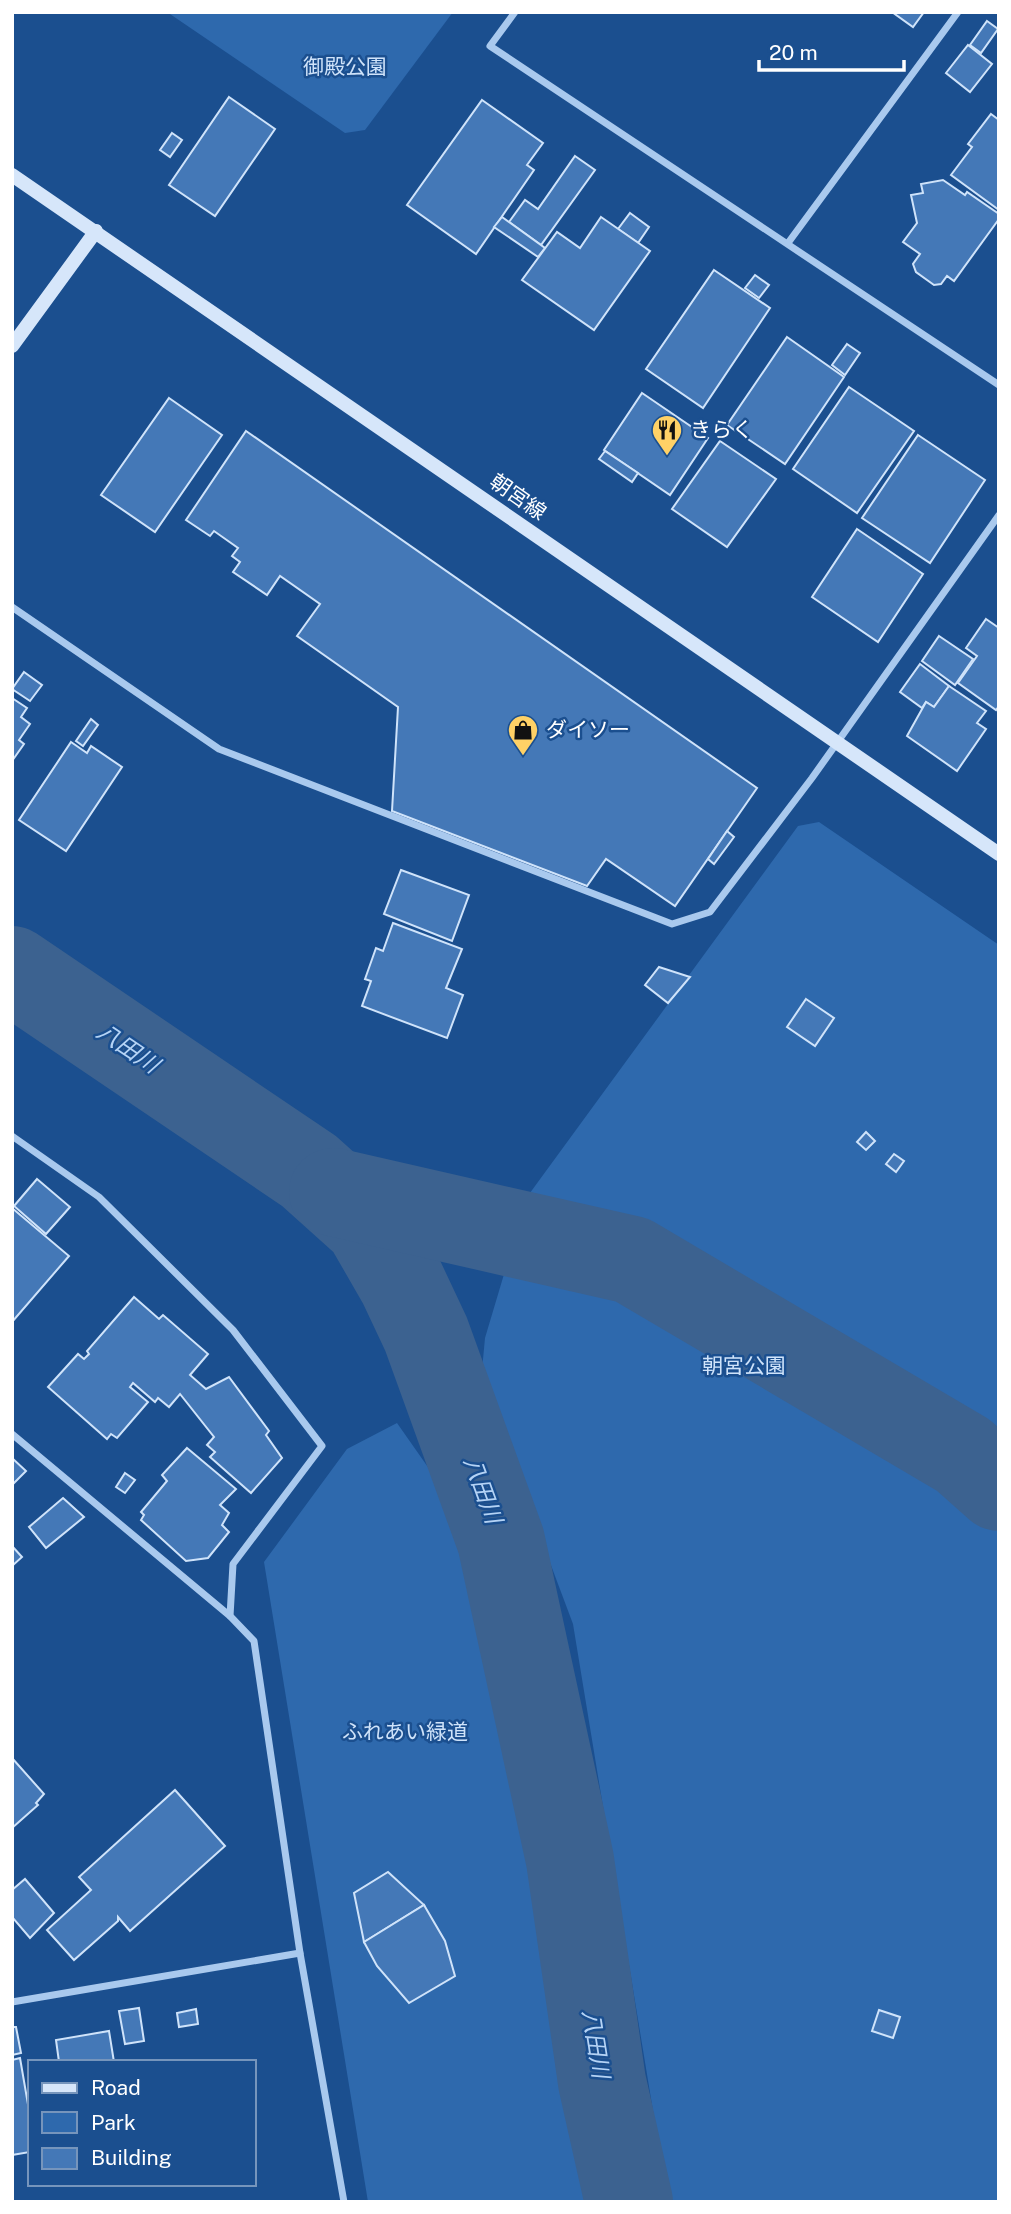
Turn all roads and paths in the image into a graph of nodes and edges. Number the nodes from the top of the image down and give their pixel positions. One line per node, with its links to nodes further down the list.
1 (515, 12): 5 (street)
2 (958, 12): 5 (street)
3 (12, 175): 4 (street, 朝宮線)
4 (96, 231): 6 (street); 10 (street, 朝宮線)
5 (788, 243): 7 (street)
6 (12, 346)
7 (999, 385)
8 (999, 515): 10 (street)
9 (12, 607): 10 (street)
10 (837, 742): 11 (street, 朝宮線)
11 (999, 854)
12 (12, 1136): 14 (street)
13 (12, 1434): 14 (street)
14 (230, 1615): 15 (street)
15 (300, 1953): 16 (street); 17 (street)
16 (12, 2002)
17 (344, 2202)

